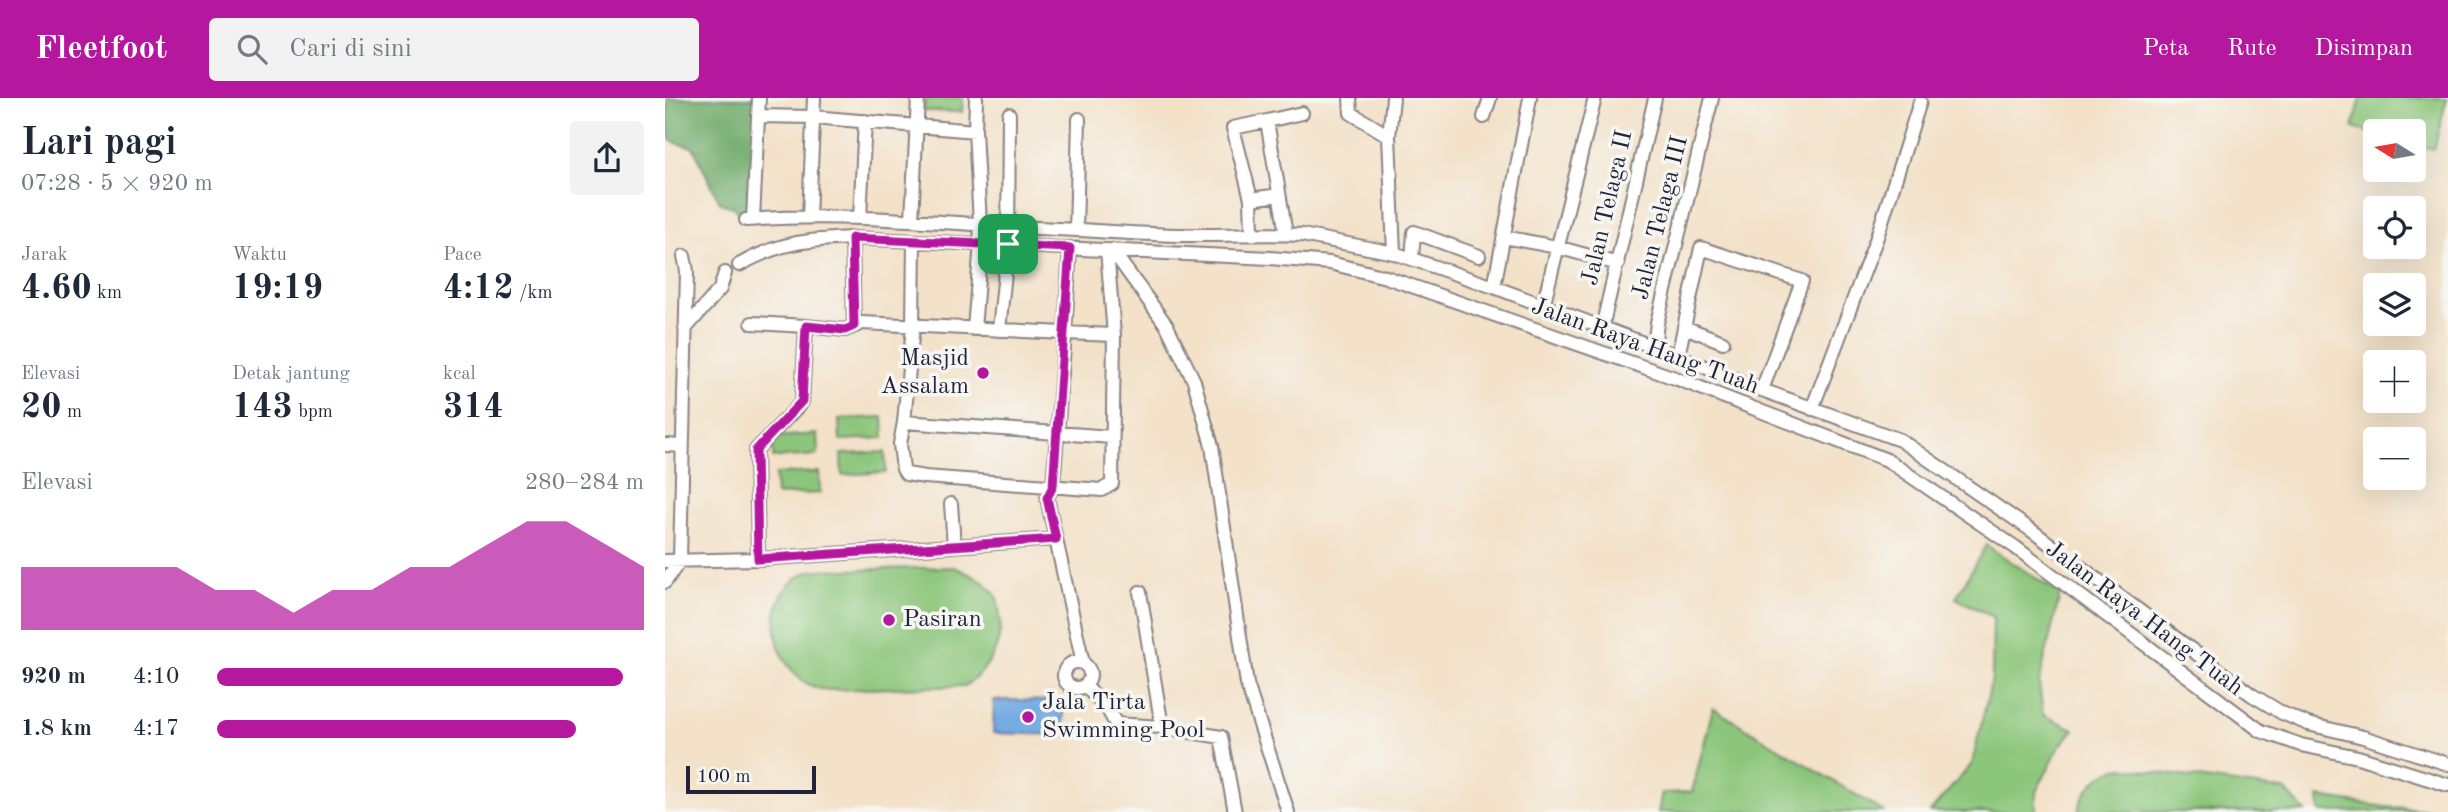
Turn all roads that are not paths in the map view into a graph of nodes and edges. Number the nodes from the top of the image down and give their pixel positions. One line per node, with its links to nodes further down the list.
1 (759, 98): 15 (street)
2 (814, 98): 16 (street)
3 (918, 98): 21 (street)
4 (976, 98): 22 (street)
5 (1350, 98): 23 (street)
6 (1393, 98): 23 (street)
7 (1490, 98): 17 (street)
8 (1530, 98): 34 (street)
9 (1595, 98): 39 (street)
10 (1655, 98): 45 (street, Jalan Telaga II)
11 (1712, 98): 63 (street, Jalan Telaga III)
12 (1920, 102): 66 (street)
13 (1302, 113): 20 (street)
14 (1009, 114): 30 (street)
15 (758, 116): 16 (street); 26 (street, Jalan Raya Hang Tuah)
16 (813, 117): 19 (street); 26 (street)
17 (1484, 117)
18 (1079, 119): 31 (street)
19 (865, 121): 21 (street); 27 (street)
20 (1267, 121): 24 (street); 25 (street)
21 (916, 126): 22 (street); 28 (street)
22 (975, 131): 29 (street)
23 (1389, 136): 42 (street)
24 (1279, 195): 25 (street); 33 (street)
25 (1251, 199): 32 (street)
26 (809, 217): 27 (street, Jalan Raya Hang Tuah)
27 (860, 218): 28 (street, Jalan Raya Hang Tuah)
28 (912, 219): 29 (street, Jalan Raya Hang Tuah)
29 (981, 224): 30 (street, Jalan Raya Hang Tuah); 37 (street)
30 (1009, 226): 31 (street, Jalan Raya Hang Tuah); 38 (street)
31 (1076, 230): 32 (street, Jalan Raya Hang Tuah)
32 (1252, 233): 33 (street, Jalan Raya Hang Tuah)
33 (1286, 234): 42 (street, Jalan Raya Hang Tuah)
34 (1504, 237): 39 (street); 49 (street)
35 (852, 238): 36 (street, Jalan Raya Hang Tuah); 46 (street, Jalan Raya Hang Tuah); 53 (street)
36 (914, 241): 37 (street, Jalan Raya Hang Tuah); 54 (street)
37 (981, 243): 38 (street, Jalan Raya Hang Tuah); 58 (street)
38 (1008, 244): 40 (street, Jalan Raya Hang Tuah); 59 (street)
39 (1557, 247): 45 (street); 50 (street)
40 (1070, 248): 41 (street, Jalan Raya Hang Tuah); 60 (street)
41 (1109, 250): 61 (street); 85 (street, Jalan Raya Hang Tuah); 89 (street)
42 (1394, 253): 44 (street, Jalan Raya Hang Tuah)
43 (684, 256): 57 (street)
44 (1412, 259): 48 (street, Jalan Raya Hang Tuah); 48 (street)
45 (1618, 264): 56 (street, Jalan Telaga II)
46 (739, 265)
47 (725, 273): 57 (street)
48 (1462, 276): 49 (street, Jalan Raya Hang Tuah)
49 (1494, 287): 50 (street, Jalan Raya Hang Tuah)
50 (1543, 306): 56 (street, Jalan Raya Hang Tuah)
51 (752, 323): 52 (street)
52 (806, 326): 53 (street); 76 (street)
53 (854, 326): 54 (street)
54 (913, 326): 58 (street); 67 (street)
55 (1683, 327): 62 (street); 64 (street); 65 (street)
56 (1602, 328): 63 (street, Jalan Raya Hang Tuah)
57 (685, 329): 71 (street)
58 (974, 329): 59 (street)
59 (999, 330): 60 (street)
60 (1065, 334): 61 (street); 68 (street)
61 (1114, 335): 69 (street)
62 (1723, 342)
63 (1654, 347): 64 (street, Jalan Raya Hang Tuah)
64 (1678, 356): 65 (street, Jalan Raya Hang Tuah)
65 (1762, 390): 66 (street, Jalan Raya Hang Tuah)
66 (1812, 409): 83 (street, Jalan Raya Hang Tuah)
67 (904, 422): 68 (street); 72 (street)
68 (1055, 433): 69 (street); 72 (street)
69 (1112, 437): 72 (street)
70 (665, 445): 71 (street)
71 (682, 446): 77 (street)
72 (1053, 486): 74 (street)
73 (951, 504): 75 (street)
74 (1056, 539): 75 (street); 81 (street)
75 (954, 546): 76 (street)
76 (758, 559): 77 (street)
77 (680, 560): 78 (street); 79 (street)
78 (665, 561)
79 (665, 582)
80 (1140, 592): 84 (street)
81 (1083, 663): 82 (street); 82 (street)
82 (1085, 686): 84 (street)
83 (2308, 724): 85 (street); 86 (street, Jalan Raya Hang Tuah)
84 (1162, 727): 88 (street)
85 (2301, 746): 87 (street, Jalan Raya Hang Tuah)
86 (2448, 764)
87 (2448, 785)
88 (1235, 812)
89 (1288, 812)

